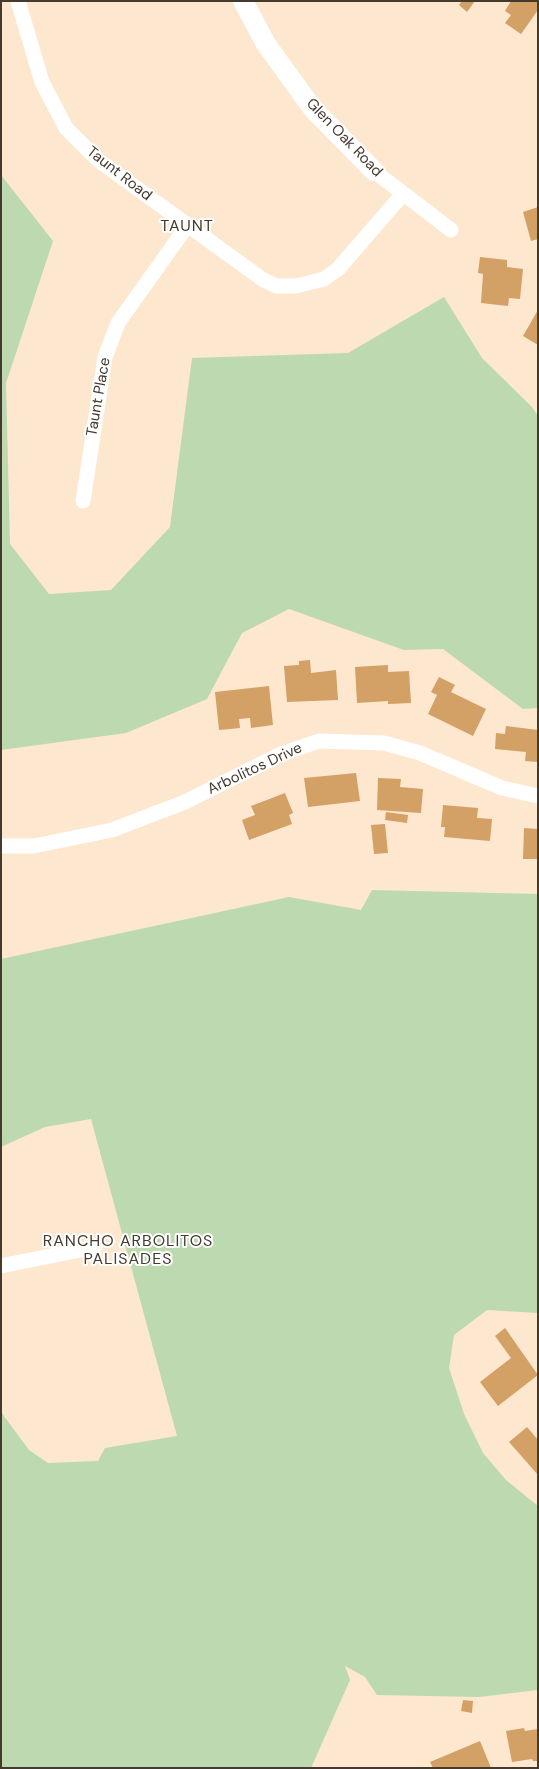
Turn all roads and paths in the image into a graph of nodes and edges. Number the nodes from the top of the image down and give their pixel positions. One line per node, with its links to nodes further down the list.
1 (18, 1): 5 (street, Taunt Road)
2 (243, 1): 3 (street, Glen Oak Road)
3 (374, 172): 4 (street, Glen Oak Road)
4 (402, 195): 5 (street, Taunt Road); 6 (street, Glen Oak Road)
5 (187, 226): 7 (street, Taunt Place)
6 (451, 230)
7 (83, 501)
8 (538, 796): 9 (street, Arbolitos Drive)
9 (1, 846)
10 (95, 1247): 11 (street)
11 (1, 1266)

